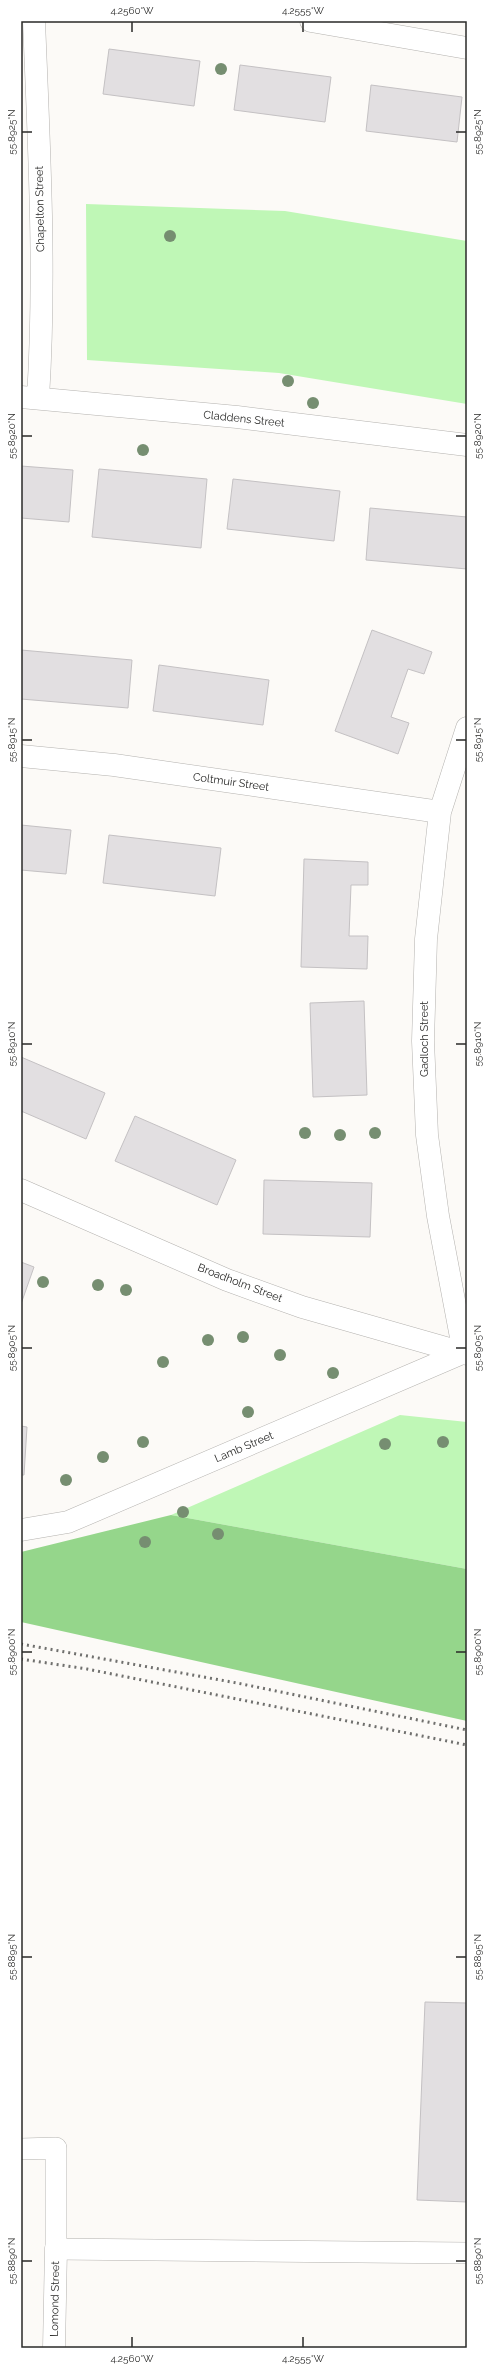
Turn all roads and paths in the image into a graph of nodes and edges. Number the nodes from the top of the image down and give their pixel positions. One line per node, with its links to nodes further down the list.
1 (34, 21): 4 (street, Chapelton Street)
2 (312, 21): 3 (street)
3 (467, 48)
4 (30, 398): 5 (street, Claddens Street)
5 (467, 445)
6 (467, 728): 8 (street, Gadloch Street)
7 (21, 756): 8 (street, Coltmuir Street)
8 (440, 812): 10 (street, Gadloch Street)
9 (21, 1190): 10 (street, Broadholm Street)
10 (466, 1353): 11 (street, Lamb Street)
11 (21, 1530)
12 (21, 2149): 13 (lane)
13 (56, 2249): 14 (lane); 15 (street, Lomond Street)
14 (467, 2253)
15 (54, 2348)

